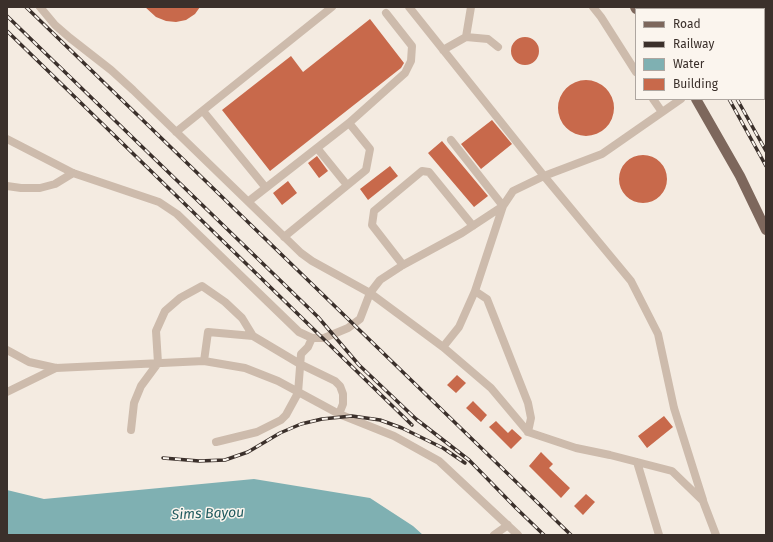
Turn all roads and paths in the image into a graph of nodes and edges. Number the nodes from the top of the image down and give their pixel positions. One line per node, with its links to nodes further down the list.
1 (40, 7): 17 (lane)
2 (332, 7): 14 (lane)
3 (410, 7): 9 (lane)
4 (471, 7): 7 (lane)
5 (593, 7): 10 (lane)
6 (386, 13): 16 (lane)
7 (466, 37): 8 (lane); 9 (lane)
8 (498, 47)
9 (443, 50): 22 (lane)
10 (635, 70)
11 (654, 100): 15 (lane)
12 (680, 100): 15 (lane)
13 (697, 100): 29 (main road)
14 (204, 110): 17 (lane); 25 (lane)
15 (662, 112): 22 (lane)
16 (349, 123): 20 (lane); 23 (lane)
17 (176, 132): 26 (lane)
18 (7, 139): 21 (lane)
19 (451, 140): 27 (lane)
20 (317, 148): 23 (lane); 25 (lane)
21 (72, 173): 24 (lane); 35 (lane)
22 (544, 176): 27 (lane); 49 (lane)
23 (347, 185): 30 (lane)
24 (7, 186)
25 (266, 188): 26 (lane)
26 (249, 201): 30 (lane)
27 (503, 206): 28 (lane); 32 (lane)
28 (473, 226): 31 (lane); 31 (lane)
29 (766, 230)
30 (284, 237): 33 (lane)
31 (403, 265): 33 (lane)
32 (475, 290): 36 (lane); 46 (lane)
33 (370, 293): 35 (lane); 36 (lane)
34 (253, 336): 38 (lane); 39 (lane); 40 (lane)
35 (312, 338): 40 (lane)
36 (442, 347): 46 (lane)
37 (7, 350): 41 (lane)
38 (204, 361): 39 (lane); 43 (lane)
39 (158, 363): 41 (lane); 45 (lane)
40 (300, 364): 43 (lane); 44 (lane)
41 (56, 368): 42 (lane)
42 (7, 392)
43 (298, 393): 44 (lane); 47 (lane)
44 (339, 414): 50 (lane)
45 (131, 430)
46 (528, 432): 48 (lane)
47 (216, 442)
48 (637, 462): 49 (lane); 53 (lane)
49 (703, 501): 54 (lane)
50 (508, 525): 51 (lane); 52 (lane)
51 (494, 535)
52 (518, 535)
53 (659, 535)
54 (716, 535)

